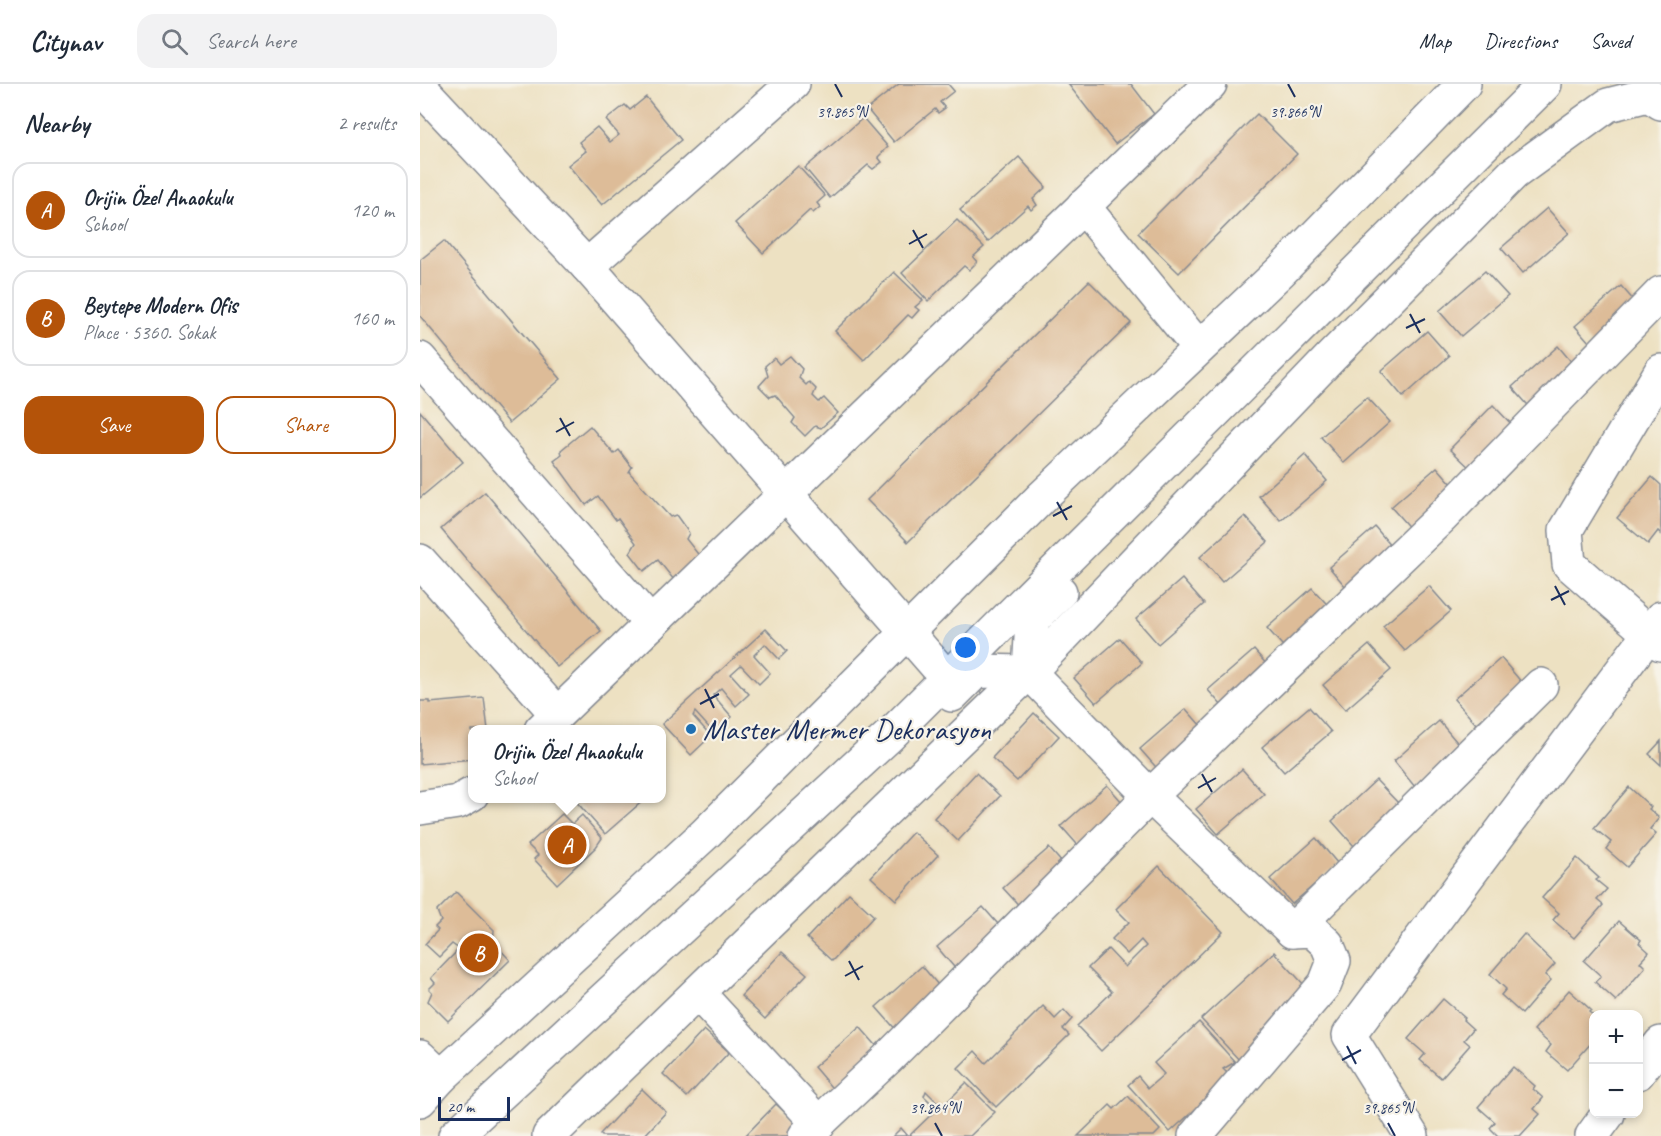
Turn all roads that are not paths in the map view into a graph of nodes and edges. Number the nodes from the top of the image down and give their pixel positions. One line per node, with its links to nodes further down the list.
1 (793, 84): 8 (street)
2 (1210, 84): 7 (street)
3 (1464, 84): 10 (street)
4 (1545, 84): 14 (street)
5 (420, 87): 8 (street)
6 (1661, 103): 19 (street)
7 (1083, 206): 10 (street); 13 (street)
8 (587, 266): 13 (street)
9 (1661, 293): 25 (street)
10 (1199, 348): 18 (street)
11 (420, 359): 16 (street)
12 (1661, 372): 17 (street)
13 (786, 493): 16 (street); 18 (street)
14 (1112, 514): 19 (street); 20 (street)
15 (420, 561): 22 (street)
16 (651, 624): 22 (street)
17 (1657, 631): 37 (street)
18 (907, 633): 20 (street); 31 (street)
19 (1029, 672): 23 (street); 25 (street); 28 (street)
20 (947, 678): 23 (street)
21 (1541, 685): 27 (street)
22 (549, 722)
23 (889, 736): 34 (street)
24 (468, 796): 26 (street)
25 (1150, 796): 27 (street); 33 (street)
26 (420, 808)
27 (1292, 931): 36 (street)
28 (698, 993): 33 (street); 35 (street)
29 (1661, 1043): 30 (street)
30 (1643, 1066)
31 (427, 1078)
32 (1605, 1118): 38 (street)
33 (812, 1130)
34 (455, 1136)
35 (549, 1136)
36 (1195, 1136)
37 (1412, 1136)
38 (1592, 1136)

